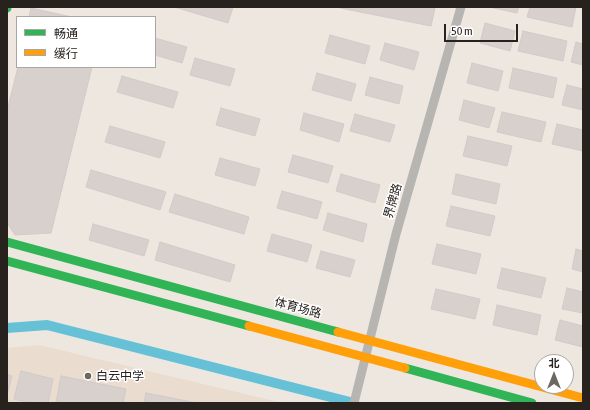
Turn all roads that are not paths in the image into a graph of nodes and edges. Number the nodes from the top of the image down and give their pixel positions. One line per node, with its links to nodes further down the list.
1 (461, 7): 4 (street, 界牌路)
2 (7, 242): 4 (main road, 体育场路)
3 (7, 261): 5 (main road)
4 (370, 340): 5 (street, 界牌路); 6 (main road, 体育场路)
5 (366, 357): 7 (street, 界牌路); 8 (main road)
6 (583, 398)
7 (354, 403)
8 (532, 403)

